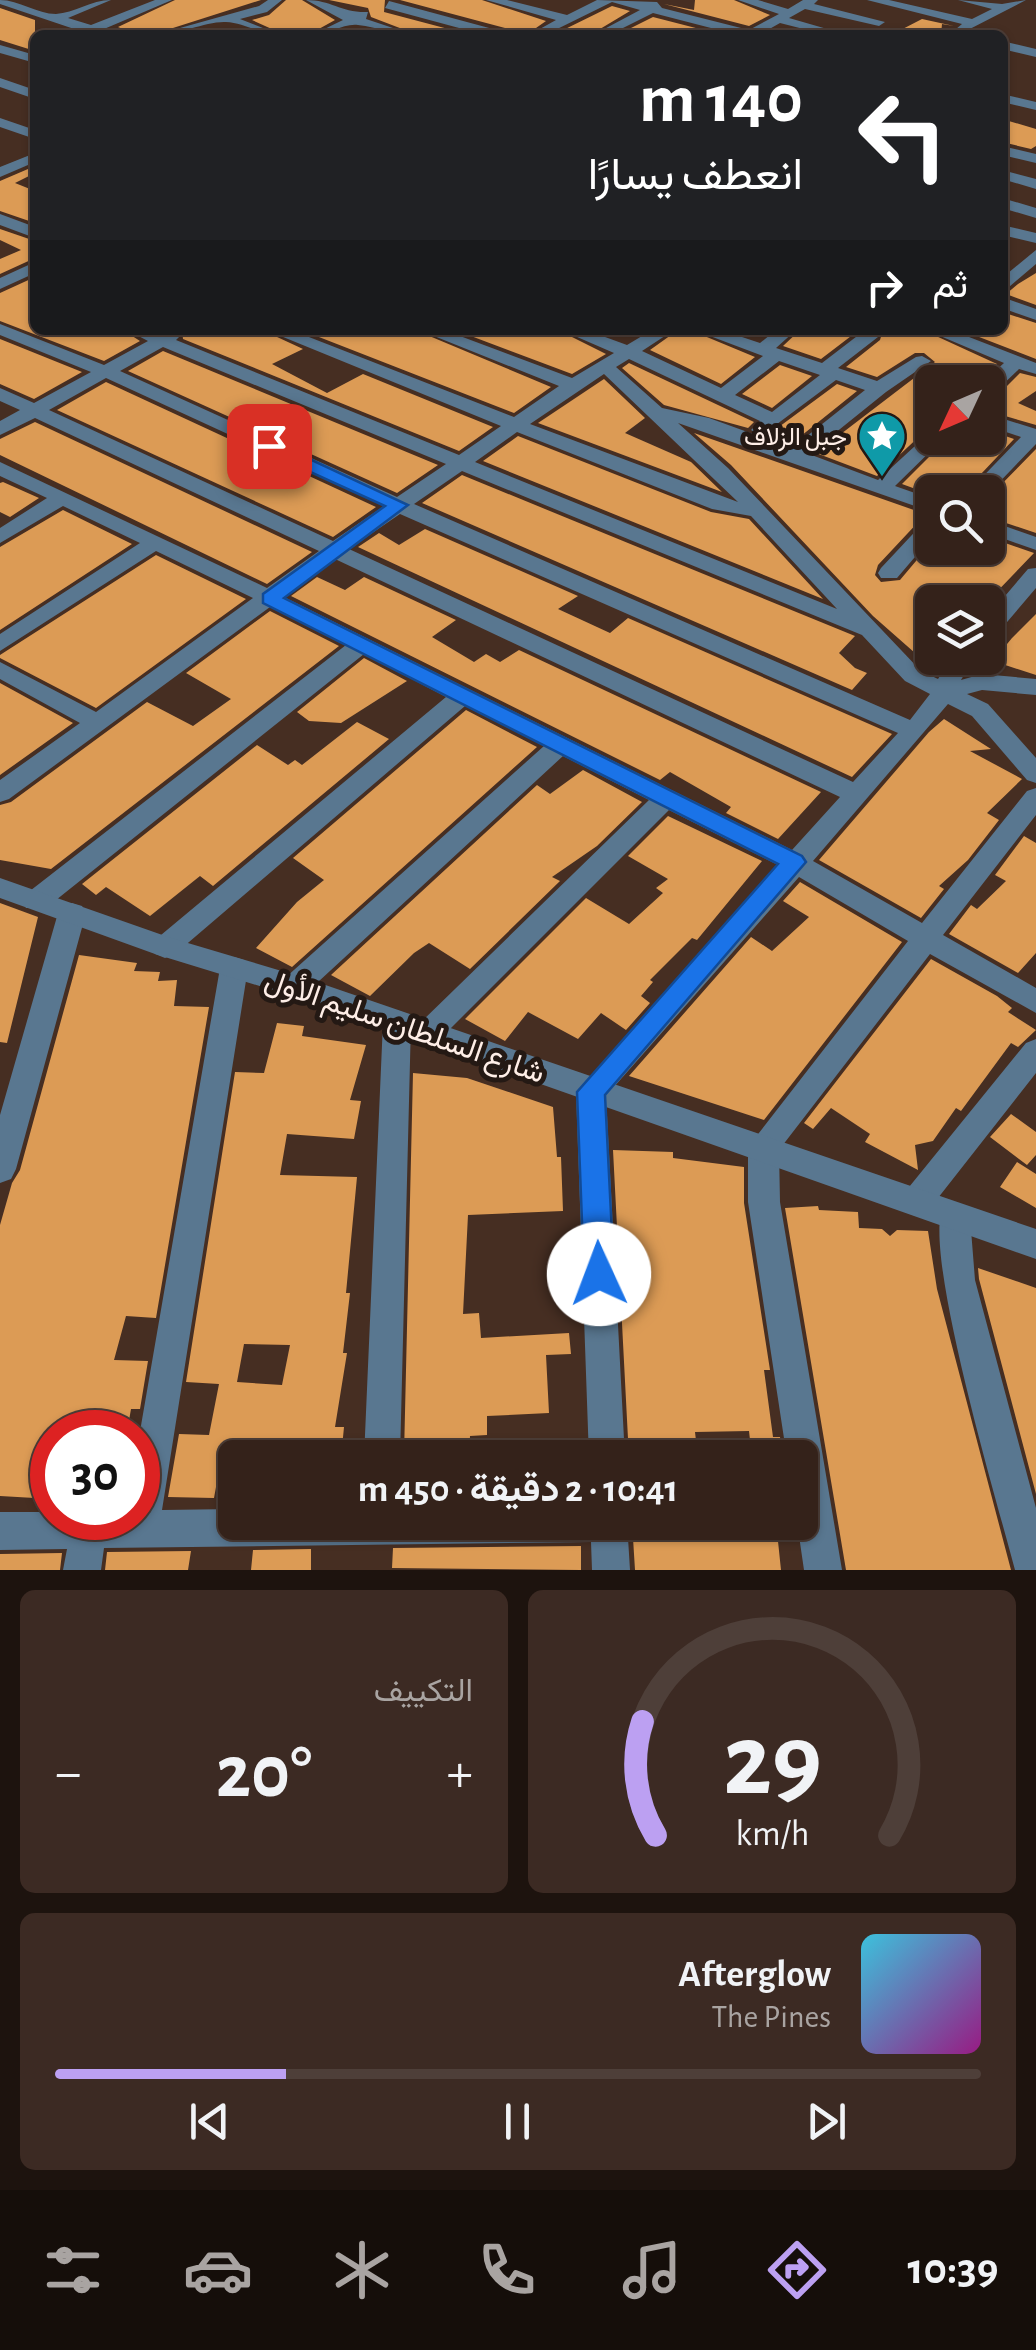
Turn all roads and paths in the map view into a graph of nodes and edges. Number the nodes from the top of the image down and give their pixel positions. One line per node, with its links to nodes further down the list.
1 (0, 0): 19 (street)
2 (45, 0): 19 (street)
3 (105, 0): 24 (street)
4 (166, 0): 31 (street)
5 (235, 0): 21 (street)
6 (276, 0): 21 (street)
7 (312, 0): 27 (street)
8 (492, 0): 26 (street)
9 (606, 0): 26 (street)
10 (617, 0): 22 (street)
11 (668, 0): 22 (street)
12 (744, 0): 23 (street)
13 (873, 0): 18 (street)
14 (964, 0): 20 (street)
15 (1020, 0): 20 (street)
16 (397, 1): 27 (street); 36 (street)
17 (808, 2): 23 (street); 29 (street)
18 (910, 4): 29 (street); 30 (street)
19 (24, 8): 24 (street)
20 (1003, 8): 30 (street)
21 (263, 9): 25 (street)
22 (651, 9): 28 (street); 38 (street)
23 (784, 16): 41 (street); 42 (street)
24 (56, 18): 31 (street)
25 (226, 18): 32 (street); 33 (street)
26 (568, 19): 37 (street)
27 (352, 20): 34 (street); 35 (street)
28 (696, 20): 39 (street); 40 (street)
29 (878, 22): 43 (street)
30 (974, 23): 44 (street)
31 (91, 30)
32 (181, 30)
33 (261, 30)
34 (331, 30)
35 (389, 30)
36 (484, 30)
37 (545, 30)
38 (609, 30)
39 (678, 30)
40 (733, 30)
41 (760, 30)
42 (827, 30)
43 (865, 30)
44 (960, 30)
45 (1008, 47): 47 (street)
46 (0, 49): 48 (street)
47 (1036, 54)
48 (30, 60)
49 (30, 64): 50 (street)
50 (0, 78): 51 (street)
51 (30, 93)
52 (0, 122): 53 (street)
53 (30, 134)
54 (1008, 152): 56 (street)
55 (30, 158): 57 (street)
56 (1036, 159)
57 (2, 169): 59 (street)
58 (1008, 176): 60 (street)
59 (30, 178)
60 (1036, 184)
61 (1008, 205): 62 (street)
62 (1036, 213)
63 (0, 219): 64 (street)
64 (30, 231)
65 (1008, 231): 66 (street)
66 (1036, 238)
67 (1030, 261): 70 (street)
68 (30, 269): 69 (street)
69 (4, 278): 71 (street)
70 (1008, 282)
71 (30, 286)
72 (1008, 304): 73 (street)
73 (1036, 315)
74 (0, 329): 93 (street)
75 (149, 335): 85 (street)
76 (172, 335): 85 (street)
77 (288, 335): 102 (street)
78 (441, 335): 95 (street)
79 (587, 335): 87 (street)
80 (651, 335): 87 (street)
81 (719, 335): 86 (street)
82 (784, 335): 86 (street)
83 (870, 335): 92 (street)
84 (948, 335): 89 (street)
85 (162, 340): 93 (street); 109 (street)
86 (769, 352): 92 (street); 98 (street)
87 (625, 354): 90 (street); 98 (street)
88 (922, 361): 96 (street)
89 (1016, 362): 91 (street); 94 (street)
90 (604, 366): 95 (street); 100 (street)
91 (1036, 369)
92 (829, 371): 96 (street); 101 (street)
93 (107, 372): 99 (street); 115 (street)
94 (1005, 372)
95 (572, 385): 102 (street)
96 (880, 388): 108 (street)
97 (0, 394): 99 (street)
98 (723, 395): 101 (street)
99 (36, 411): 104 (street); 122 (street)
100 (656, 412): 106 (street); 116 (street)
101 (772, 420): 106 (street)
102 (517, 423): 109 (street); 116 (street)
103 (1005, 425): 105 (street)
104 (0, 429)
105 (1035, 435): 111 (street)
106 (749, 439): 108 (street)
107 (917, 455): 112 (street)
108 (795, 456): 112 (street)
109 (459, 464): 115 (street); 127 (street)
110 (0, 468): 113 (street)
111 (995, 475)
112 (881, 488): 114 (street)
113 (62, 498): 118 (street); 119 (street)
114 (915, 500)
115 (398, 505): 122 (street); 136 (street)
116 (757, 511): 127 (street)
117 (1005, 532): 121 (street)
118 (0, 537)
119 (155, 544): 125 (street); 128 (street)
120 (915, 544): 123 (street)
121 (1036, 544)
122 (334, 550): 125 (street); 140 (street)
123 (889, 572)
124 (1036, 574): 126 (street)
125 (270, 598): 129 (street); 135 (street)
126 (1005, 610)
127 (869, 630): 133 (street)
128 (0, 644)
129 (361, 645): 134 (street); 145 (street)
130 (0, 668): 135 (street)
131 (951, 675): 133 (street)
132 (1036, 687): 133 (street)
133 (944, 692): 136 (street); 138 (street)
134 (462, 696): 137 (street); 148 (street)
135 (96, 722): 139 (street)
136 (914, 731): 140 (street)
137 (560, 745): 142 (street); 150 (street)
138 (1036, 774)
139 (0, 794)
140 (856, 794): 143 (street)
141 (1036, 797): 147 (street)
142 (666, 798): 143 (street); 153 (street)
143 (794, 862): 147 (street); 155 (street)
144 (0, 888): 145 (street, شارع السلطان سليم الأول)
145 (36, 901): 146 (street, شارع السلطان سليم الأول)
146 (72, 913): 148 (street, شارع السلطان سليم الأول); 157 (street)
147 (923, 938): 151 (street); 156 (street)
148 (165, 948): 149 (street, شارع السلطان سليم الأول)
149 (234, 968): 150 (street, شارع السلطان سليم الأول); 161 (street)
150 (295, 986): 152 (street, شارع السلطان سليم الأول)
151 (1036, 1002)
152 (397, 1022): 153 (street, شارع السلطان سليم الأول); 162 (street)
153 (428, 1034): 155 (street, شارع السلطان سليم الأول)
154 (1036, 1051): 158 (street)
155 (591, 1092): 156 (street, شارع السلطان سليم الأول); 163 (street)
156 (763, 1147): 158 (street, شارع السلطان سليم الأول); 172 (street)
157 (0, 1169)
158 (916, 1202): 159 (street, شارع السلطان سليم الأول)
159 (954, 1217): 160 (street, شارع السلطان سليم الأول); 173 (street)
160 (1036, 1244)
161 (160, 1410)
162 (383, 1440)
163 (605, 1440)
164 (218, 1527): 165 (street)
165 (160, 1529)
166 (0, 1530): 167 (street)
167 (30, 1530)
168 (86, 1540): 170 (street)
169 (611, 1540): 171 (street)
170 (82, 1570)
171 (612, 1570)
172 (823, 1570)
173 (1034, 1570)

